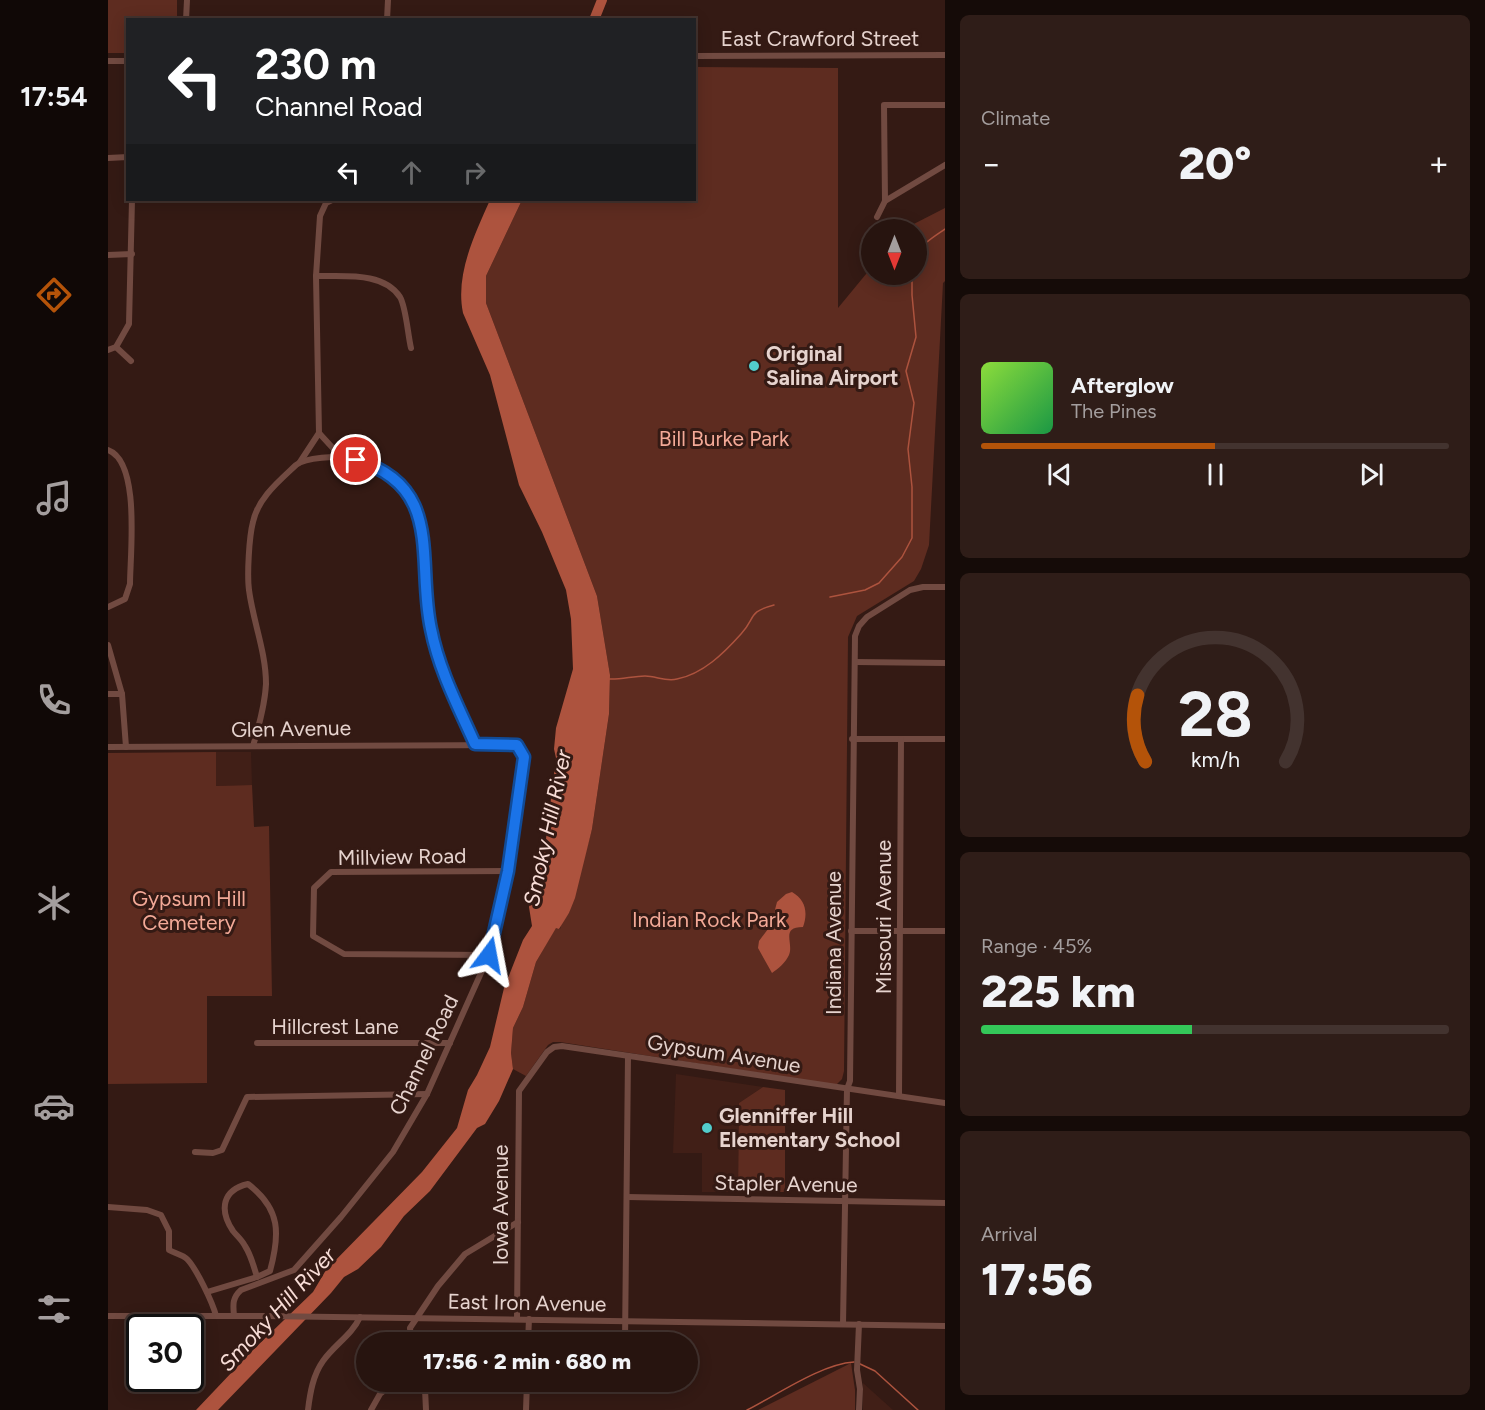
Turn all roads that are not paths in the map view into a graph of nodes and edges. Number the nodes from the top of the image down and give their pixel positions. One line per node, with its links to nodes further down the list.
1 (187, 0): 3 (street)
2 (388, 0): 4 (street)
3 (186, 18)
4 (387, 18)
5 (945, 55): 6 (street, East Crawford Street)
6 (696, 56)
7 (108, 61): 8 (street)
8 (126, 61)
9 (945, 105): 15 (street)
10 (126, 157): 11 (street)
11 (108, 158)
12 (945, 165): 15 (street)
13 (132, 201): 17 (street)
14 (330, 201): 19 (street)
15 (885, 201): 16 (street)
16 (877, 217)
17 (132, 254): 18 (street); 20 (street)
18 (108, 255)
19 (316, 276): 21 (street); 24 (street)
20 (116, 346): 22 (street); 23 (street)
21 (411, 348)
22 (108, 350)
23 (131, 361)
24 (319, 433): 26 (street); 27 (street)
25 (108, 450): 29 (street)
26 (341, 457): 27 (street); 38 (street)
27 (300, 462): 39 (street)
28 (945, 587): 31 (street, Indiana Avenue)
29 (108, 607)
30 (108, 645): 34 (street)
31 (855, 662): 32 (street); 35 (street, Indiana Avenue)
32 (945, 663)
33 (108, 694): 34 (street)
34 (122, 694): 41 (street)
35 (852, 739): 36 (street); 43 (street, Indiana Avenue)
36 (901, 739): 37 (street); 44 (street, Missouri Avenue)
37 (945, 739)
38 (475, 744): 39 (street, Glen Avenue); 42 (street, Channel Road)
39 (253, 746): 41 (street, Glen Avenue)
40 (108, 747): 41 (street, Glen Avenue)
41 (126, 747)
42 (508, 871): 46 (street, Channel Road); 46 (street, Millview Road)
43 (851, 931): 44 (street); 50 (street, Indiana Avenue)
44 (900, 931): 45 (street); 53 (street, Missouri Avenue)
45 (945, 931)
46 (489, 955): 48 (street, Channel Road)
47 (256, 1043): 48 (street, Hillcrest Lane)
48 (450, 1043): 52 (street, Channel Road)
49 (628, 1056): 50 (street, Gypsum Avenue); 51 (street, Gypsum Avenue); 56 (street)
50 (847, 1089): 53 (street, Gypsum Avenue); 57 (street, Indiana Avenue)
51 (519, 1091): 60 (street, Iowa Avenue)
52 (427, 1094): 55 (street); 65 (street, Channel Road)
53 (899, 1096): 54 (street, Gypsum Avenue)
54 (945, 1103)
55 (195, 1152)
56 (627, 1197): 57 (street, Stapler Avenue); 70 (street)
57 (844, 1202): 58 (street, Stapler Avenue); 71 (street, Indiana Avenue)
58 (945, 1203)
59 (108, 1207): 62 (street)
60 (518, 1222): 67 (street); 68 (street, Iowa Avenue)
61 (257, 1277): 61 (street); 62 (street)
62 (207, 1292): 64 (street)
63 (108, 1316): 64 (street, East Iron Avenue)
64 (216, 1316): 65 (street, East Iron Avenue)
65 (234, 1316): 66 (street, East Iron Avenue)
66 (360, 1317): 67 (street, East Iron Avenue); 80 (street)
67 (417, 1318): 68 (street, East Iron Avenue); 74 (street)
68 (517, 1319): 69 (street, East Iron Avenue)
69 (529, 1319): 70 (street, East Iron Avenue); 75 (street)
70 (625, 1321): 71 (street, East Iron Avenue); 76 (street)
71 (843, 1324): 72 (street, East Iron Avenue)
72 (859, 1324): 73 (street, East Iron Avenue); 84 (street)
73 (945, 1326)
74 (410, 1332)
75 (528, 1332)
76 (625, 1332)
77 (382, 1392): 81 (street)
78 (425, 1392): 82 (street)
79 (527, 1392): 83 (street)
80 (308, 1410)
81 (371, 1410)
82 (426, 1410)
83 (526, 1410)
84 (859, 1410)

